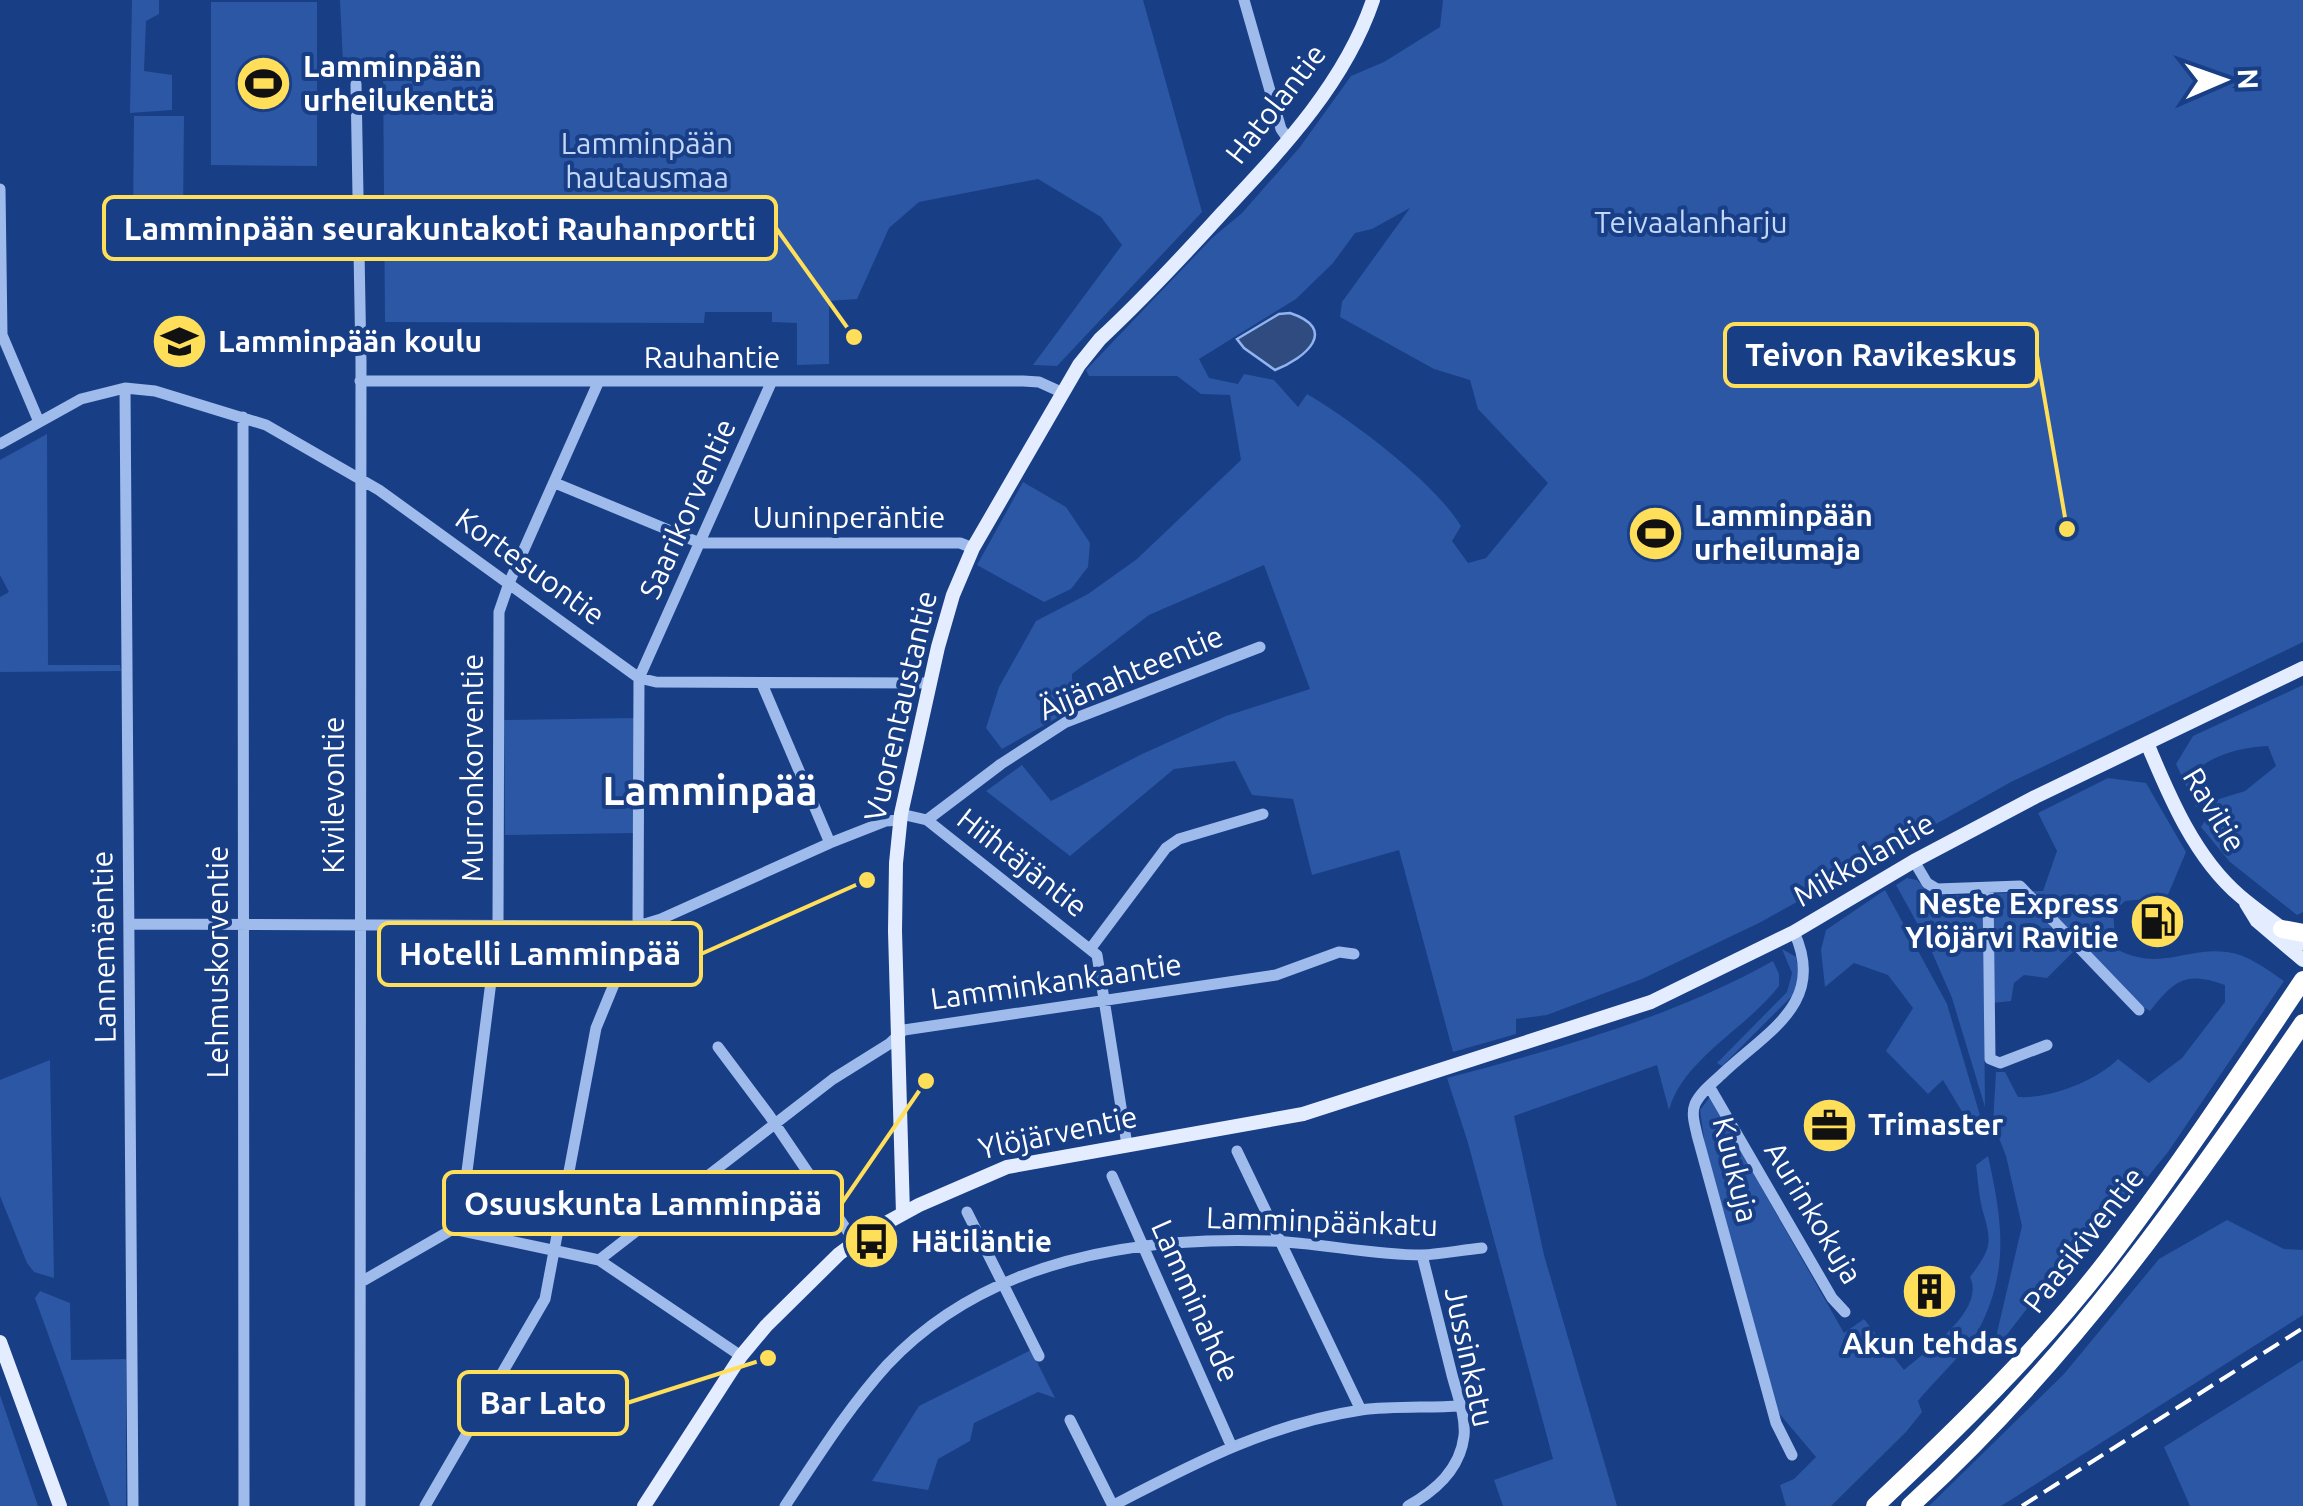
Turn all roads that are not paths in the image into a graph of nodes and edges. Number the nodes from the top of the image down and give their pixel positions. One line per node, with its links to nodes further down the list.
1 (1244, 0): 4 (street)
2 (1373, 0): 4 (main road, Hatolantie)
3 (356, 84): 7 (street, Kivilevontie)
4 (1288, 139): 6 (main road, Hatolantie)
5 (0, 190): 13 (street)
6 (1205, 232): 11 (main road, Vuorentaustantie)
7 (360, 382): 8 (street, Rauhantie); 15 (street, Kivilevontie)
8 (598, 383): 9 (street, Rauhantie); 16 (street, Murronkorventie)
9 (771, 383): 11 (street, Rauhantie); 17 (street, Saarikorventie)
10 (125, 388): 12 (street, Kortesuontie); 13 (street); 33 (street, Lannemäentie)
11 (1061, 392): 18 (main road, Vuorentaustantie)
12 (243, 417): 15 (street, Kortesuontie); 35 (street, Lehmuskorventie)
13 (40, 422): 14 (street)
14 (0, 444)
15 (360, 477): 19 (street, Kortesuontie); 34 (street, Kivilevontie)
16 (554, 483): 17 (street, Uuninperäntie); 19 (street, Murronkorventie)
17 (700, 543): 18 (street, Uuninperäntie); 22 (street, Saarikorventie)
18 (974, 548): 23 (main road, Vuorentaustantie)
19 (509, 582): 22 (street, Kortesuontie); 36 (street, Murronkorventie)
20 (1260, 647): 28 (street, Äijänahteentie)
21 (2303, 668): 25 (main road, Mikkolantie)
22 (639, 678): 24 (street); 37 (street, Saarikorventie)
23 (930, 683): 24 (street); 27 (main road, Vuorentaustantie)
24 (762, 684): 29 (street)
25 (2147, 743): 30 (main road, Mikkolantie); 32 (main road, Ravitie)
26 (1263, 814): 42 (street)
27 (900, 817): 28 (street, Hiihtäjäntie); 29 (street); 49 (main road, Vuorentaustantie)
28 (927, 820): 42 (street, Hiihtäjäntie)
29 (830, 842): 37 (street)
30 (1914, 861): 31 (street); 39 (main road, Mikkolantie)
31 (1988, 888): 47 (street); 51 (street)
32 (2242, 898): 38 (main road, Ravitie); 44 (main road, Ravitie)
33 (129, 924): 35 (street); 82 (street, Lannemäentie)
34 (359, 924): 35 (street); 36 (street); 70 (street, Kivilevontie)
35 (243, 926): 83 (street, Lehmuskorventie)
36 (498, 926): 37 (street); 62 (street, Murronkorventie)
37 (638, 926): 67 (street, Saarikorventie)
38 (2282, 929): 40 (highway); 41 (main road, Ravitie)
39 (1794, 932): 53 (main road, Mikkolantie); 54 (street, Kuukuja)
40 (2303, 933)
41 (2303, 943)
42 (1091, 948): 46 (street, Hiihtäjäntie)
43 (1354, 954): 46 (street, Lamminkankaantie)
44 (2303, 960)
45 (2303, 980): 90 (highway, Paasikiventie)
46 (1104, 1000): 49 (street, Lamminkankaantie); 57 (street, Hiihtäjäntie)
47 (2139, 1010)
48 (2303, 1023): 55 (highway, Paasikiventie)
49 (896, 1035): 56 (street, Lamminkankaantie); 61 (main road, Vuorentaustantie)
50 (2303, 1040): 55 (highway)
51 (2047, 1044)
52 (718, 1047): 56 (street)
53 (1440, 1069): 57 (main road, Ylöjärventie)
54 (1709, 1086): 72 (street, Aurinkokuja); 80 (street, Kuukuja)
55 (2260, 1086): 91 (highway, Paasikiventie)
56 (774, 1126): 63 (street); 69 (street, Lamminkankaantie)
57 (1127, 1145): 61 (main road, Ylöjärventie)
58 (1236, 1151): 64 (street)
59 (1112, 1176): 65 (street, Lamminahde)
60 (967, 1212): 71 (street)
61 (903, 1214): 63 (main road, Ylöjärventie)
62 (452, 1229): 67 (street); 70 (street)
63 (855, 1242): 74 (main road, Ylöjärventie)
64 (1282, 1242): 65 (street, Lamminpäänkatu); 68 (street, Lamminpäänkatu); 77 (street)
65 (1145, 1248): 71 (street, Lamminpäänkatu); 79 (street, Lamminahde)
66 (1482, 1248): 68 (street, Lamminpäänkatu)
67 (554, 1249): 69 (street); 85 (street, Saarikorventie)
68 (1422, 1255): 76 (street, Jussinkatu)
69 (599, 1260): 74 (street)
70 (361, 1282): 84 (street, Kivilevontie)
71 (1001, 1283): 75 (street); 87 (street, Lamminpäänkatu)
72 (1845, 1312)
73 (0, 1342): 81 (main road)
74 (741, 1356): 86 (main road, Ylöjärventie)
75 (1039, 1356)
76 (1460, 1406): 77 (street); 89 (street, Jussinkatu)
77 (1361, 1410): 79 (street)
78 (1070, 1420): 88 (street)
79 (1231, 1445): 88 (street)
80 (1792, 1455)
81 (60, 1506)
82 (133, 1506)
83 (244, 1506)
84 (360, 1506)
85 (425, 1506)
86 (644, 1506)
87 (785, 1506)
88 (1112, 1506)
89 (1408, 1506)
90 (1875, 1506)
91 (1910, 1506)

